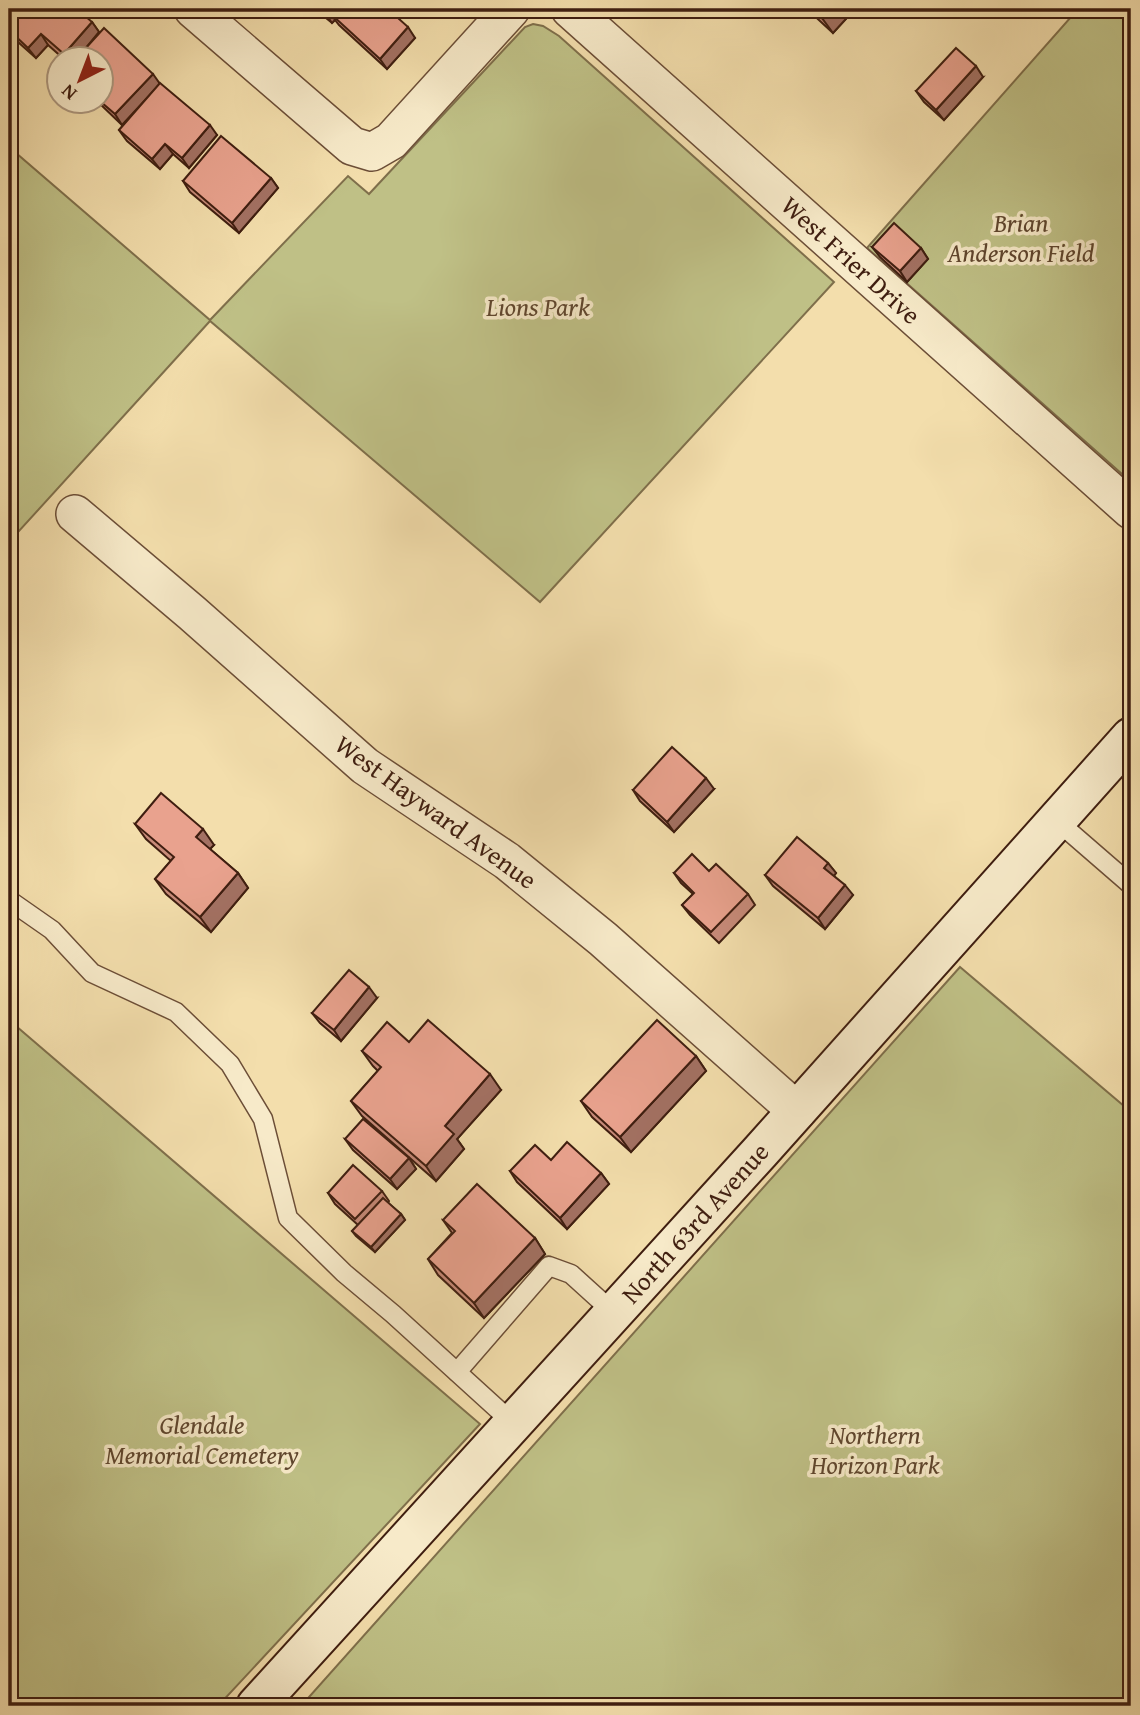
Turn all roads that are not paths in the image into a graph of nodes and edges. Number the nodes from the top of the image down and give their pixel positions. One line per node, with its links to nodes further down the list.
1 (193, 9): 2 (street)
2 (511, 9)
3 (570, 9): 4 (street, West Frier Drive)
4 (1131, 510)
5 (75, 514): 10 (street, West Hayward Avenue)
6 (1131, 737): 7 (street, North 63rd Avenue)
7 (1056, 820): 8 (lane); 10 (street, North 63rd Avenue)
8 (1131, 885)
9 (9, 900): 12 (lane)
10 (797, 1111): 11 (street, North 63rd Avenue)
11 (614, 1313): 12 (lane); 13 (street, North 63rd Avenue)
12 (457, 1372): 13 (lane)
13 (514, 1424): 14 (street, North 63rd Avenue)
14 (256, 1706)

